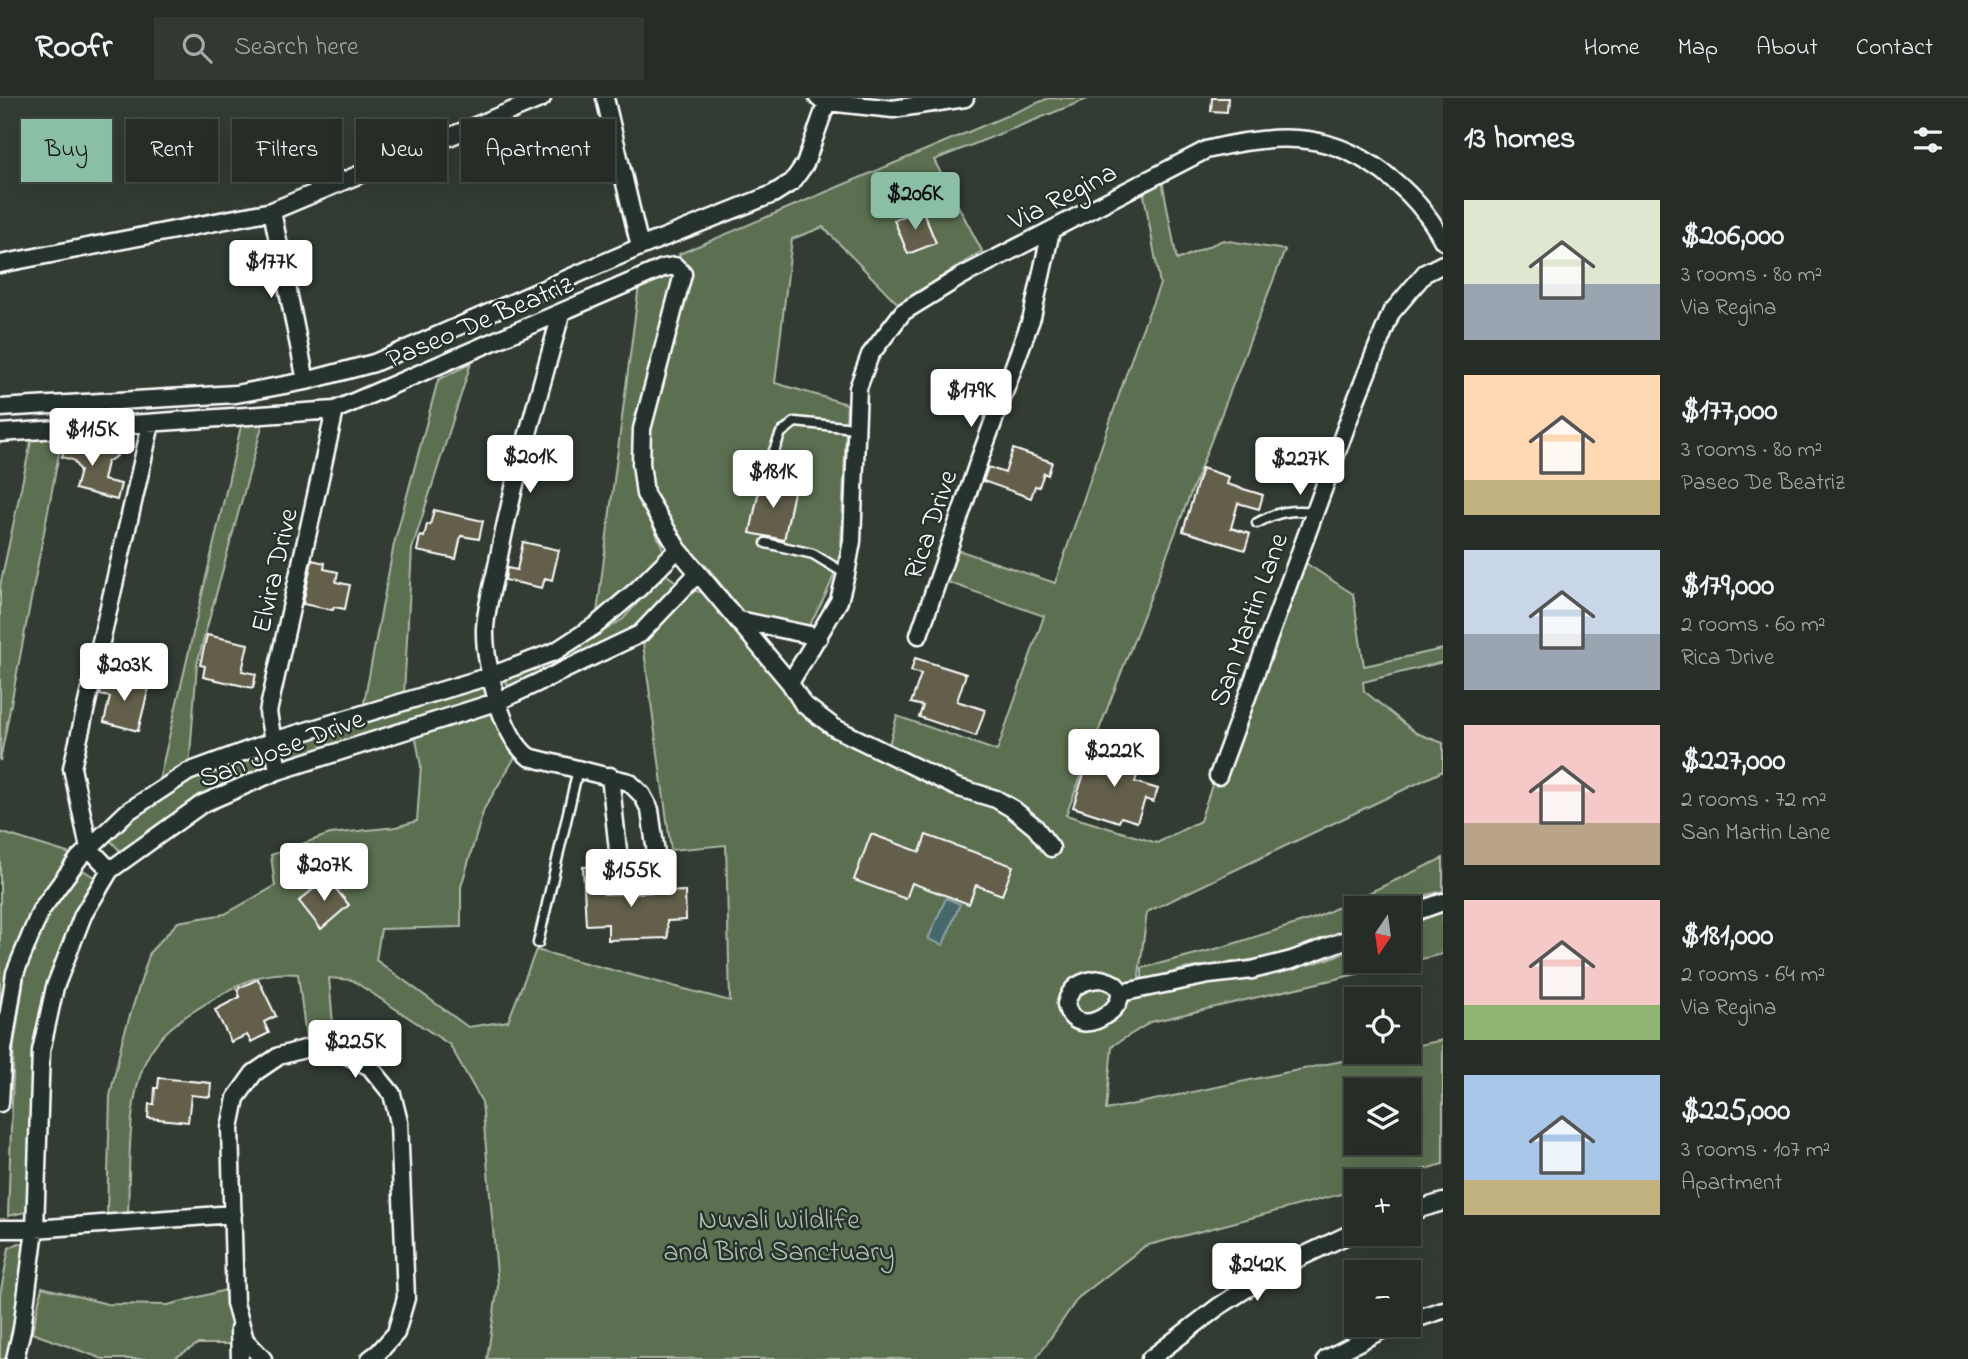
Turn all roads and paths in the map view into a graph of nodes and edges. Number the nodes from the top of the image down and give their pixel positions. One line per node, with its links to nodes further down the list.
1 (542, 98): 5 (street)
2 (605, 98): 8 (street)
3 (965, 98): 4 (street)
4 (822, 100): 8 (street)
5 (272, 211): 9 (street); 12 (street)
6 (1051, 231): 7 (street, Via Regina); 16 (street, Via Regina); 26 (street, Rica Drive)
7 (1443, 241)
8 (640, 247): 12 (street)
9 (0, 264)
10 (1443, 264): 19 (street, San Martin Lane)
11 (561, 314): 14 (street, Paseo De Beatriz); 22 (street, Paseo De Beatriz); 28 (street)
12 (306, 381): 13 (street)
13 (0, 408)
14 (335, 410): 15 (street, Paseo De Beatriz); 31 (street, Elvira Drive)
15 (151, 424): 17 (street, Paseo De Beatriz); 36 (street)
16 (855, 428): 18 (lane); 24 (street, Via Regina)
17 (0, 433)
18 (771, 458)
19 (1314, 512): 20 (lane); 35 (street, San Martin Lane)
20 (1257, 523)
21 (766, 542): 24 (lane)
22 (678, 549): 23 (street); 28 (street, San Jose Drive)
23 (698, 573): 25 (street); 30 (street, San Jose Drive)
24 (846, 574): 27 (street, Via Regina)
25 (739, 620): 27 (street); 29 (street)
26 (919, 635)
27 (819, 637): 29 (street, Via Regina)
28 (490, 676): 30 (street); 31 (street, San Jose Drive)
29 (790, 683): 37 (street)
30 (499, 701): 32 (street); 33 (street, San Jose Drive)
31 (273, 741): 33 (street, Elvira Drive); 36 (street, San Jose Drive)
32 (578, 768): 34 (street); 44 (lane)
33 (278, 771): 40 (street, San Jose Drive)
34 (610, 776): 38 (street); 39 (street)
35 (1218, 776)
36 (89, 848): 40 (street); 46 (street, San Jose Drive)
37 (1051, 848)
38 (656, 853)
39 (619, 860)
40 (110, 870): 50 (street, San Jose Drive)
41 (1443, 902): 42 (street)
42 (1421, 910)
43 (1344, 940): 45 (street)
44 (538, 943)
45 (1120, 993)
46 (0, 1103)
47 (1443, 1202): 48 (street)
48 (1421, 1208)
49 (233, 1214): 50 (street); 55 (street); 60 (street)
50 (35, 1229): 51 (street); 57 (street, San Jose Drive)
51 (0, 1230)
52 (1344, 1237): 61 (street)
53 (1443, 1310): 54 (street)
54 (1421, 1317)
55 (238, 1320): 58 (street); 59 (street)
56 (1372, 1337): 62 (street)
57 (15, 1359)
58 (240, 1359)
59 (263, 1359)
60 (370, 1359)
61 (1150, 1359)
62 (1326, 1359)

